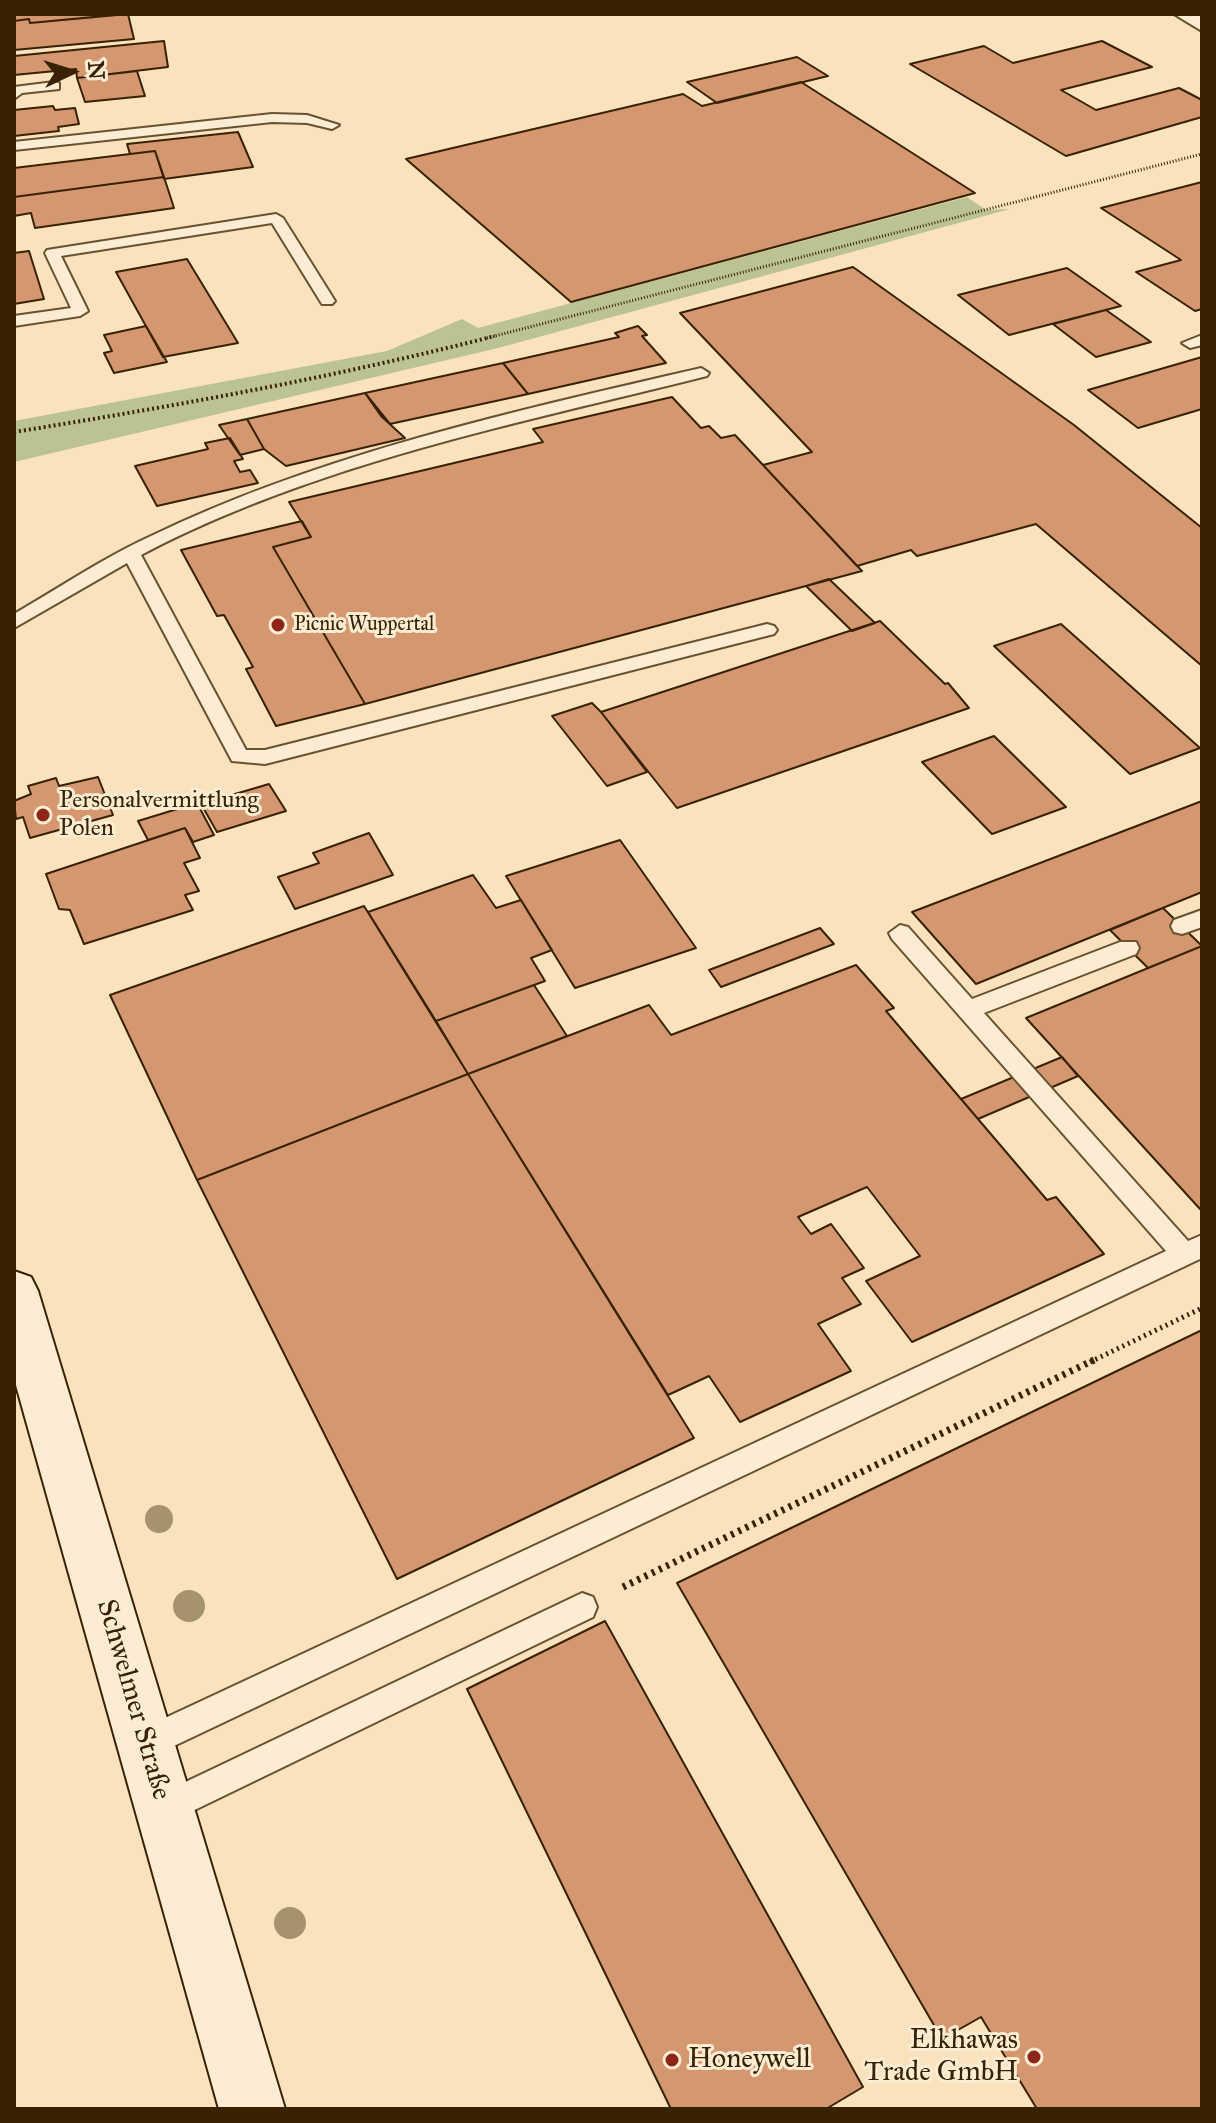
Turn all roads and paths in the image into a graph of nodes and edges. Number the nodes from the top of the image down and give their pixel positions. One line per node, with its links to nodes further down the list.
1 (1185, 14): 2 (main road)
2 (1202, 24)
3 (54, 86): 4 (lane)
4 (14, 95)
5 (332, 125): 6 (lane)
6 (14, 146)
7 (1202, 154): 11 (path)
8 (327, 301): 9 (lane)
9 (14, 321)
10 (701, 373): 12 (lane)
11 (14, 432)
12 (132, 555): 13 (lane); 14 (lane)
13 (14, 622)
14 (767, 630)
15 (900, 933): 17 (lane)
16 (1128, 948): 17 (lane)
17 (967, 1010): 18 (lane)
18 (1193, 1250): 22 (lane)
19 (14, 1291): 22 (main road, Schwelmer Straße)
20 (1202, 1308): 21 (path)
21 (582, 1607): 23 (lane)
22 (146, 1743): 23 (main road, Schwelmer Straße)
23 (165, 1808): 24 (main road, Schwelmer Straße)
24 (252, 2109)

